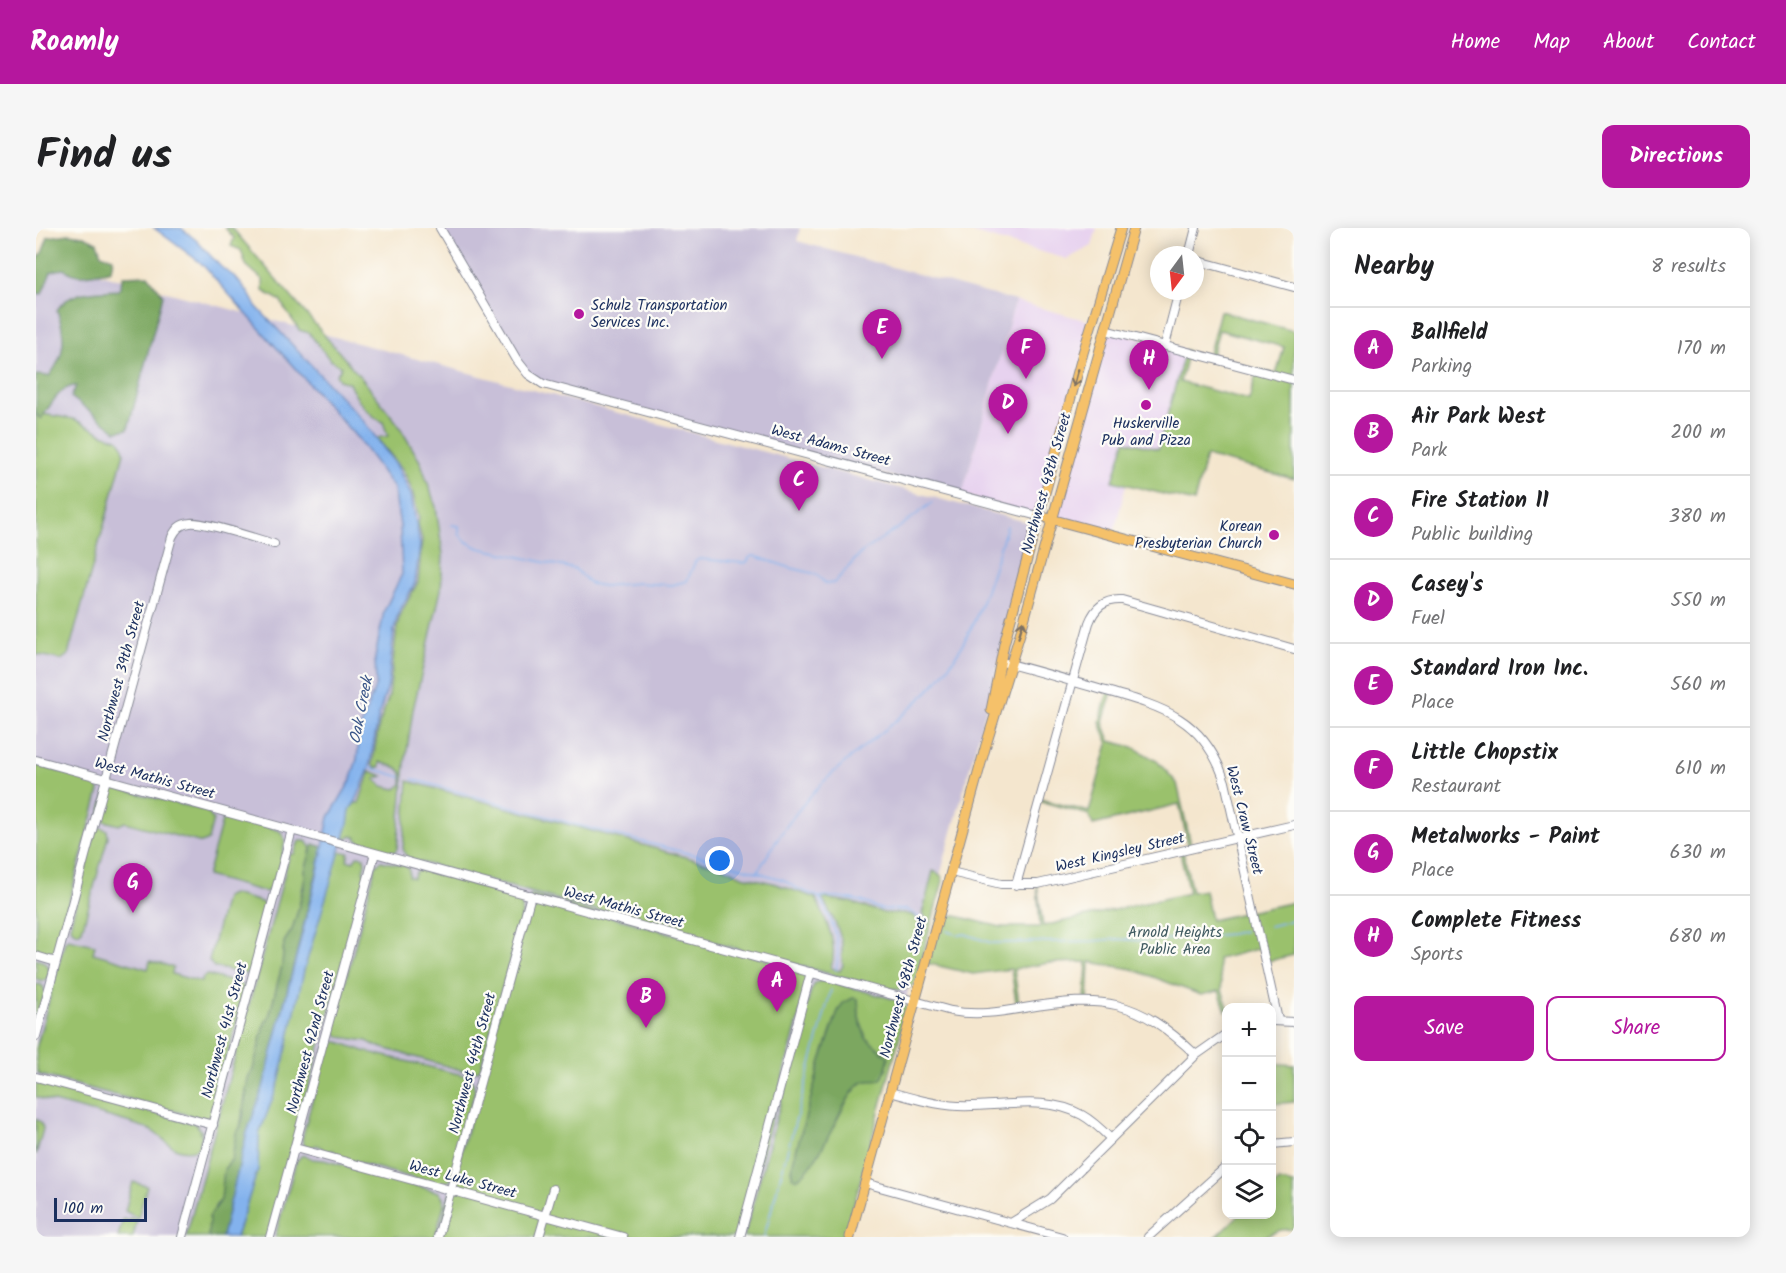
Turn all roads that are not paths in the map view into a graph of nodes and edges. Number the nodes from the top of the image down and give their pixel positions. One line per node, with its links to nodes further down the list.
1 (440, 228): 13 (street, West Adams Street)
2 (1121, 228): 13 (main road, Northwest 48th Street, one-way to 13)
3 (1127, 228): 10 (main road)
4 (1134, 228): 10 (main road, Northwest 48th Street)
5 (1196, 228): 6 (street)
6 (1191, 246)
7 (1204, 262): 8 (street)
8 (1294, 286)
9 (1177, 300): 11 (street)
10 (1105, 330): 11 (street); 14 (main road, Northwest 48th Street)
11 (1166, 345): 12 (street)
12 (1294, 380)
13 (1038, 516): 14 (main road, West Adams Street); 18 (main road, Northwest 48th Street)
14 (1051, 519): 16 (main road, West Adams Street); 19 (main road, Northwest 48th Street, one-way to 14)
15 (274, 544): 23 (street, Northwest 39th Street)
16 (1294, 584)
17 (1294, 649): 20 (street)
18 (999, 660): 19 (street, West Craw Street); 21 (main road, Northwest 48th Street)
19 (1011, 664): 20 (street, West Craw Street); 21 (main road, Northwest 48th Street)
20 (1073, 681): 26 (street, West Craw Street); 29 (street)
21 (986, 745): 28 (main road, Northwest 48th Street)
22 (36, 760): 23 (street, West Mathis Street)
23 (105, 779): 25 (street, West Mathis Street); 32 (street, Northwest 39th Street)
24 (1294, 825): 26 (street, West Kingsley Street)
25 (292, 830): 27 (street, West Mathis Street); 43 (street, Northwest 41st Street)
26 (1238, 838): 29 (street, West Kingsley Street); 35 (street, West Craw Street)
27 (375, 853): 30 (street, West Mathis Street); 47 (street, Northwest 42nd Street)
28 (951, 872): 29 (street, West Kingsley Street); 34 (main road, Northwest 48th Street)
29 (1016, 885)
30 (531, 895): 33 (street, West Mathis Street); 51 (street, Northwest 44th Street)
31 (36, 956): 32 (street)
32 (56, 962): 38 (street, Northwest 39th Street)
33 (811, 972): 34 (street, West Mathis Street); 59 (street)
34 (915, 1001): 40 (street, West Mathis Street); 42 (main road, Northwest 48th Street)
35 (1271, 1003)
36 (1276, 1021): 37 (street)
37 (1294, 1022)
38 (36, 1036)
39 (1222, 1037): 40 (street)
40 (1196, 1055): 44 (street)
41 (36, 1077): 43 (street)
42 (890, 1092): 44 (street); 49 (main road, Northwest 48th Street)
43 (213, 1125): 54 (street, Northwest 41st Street)
44 (1111, 1139): 53 (street)
45 (1294, 1142): 46 (street)
46 (1276, 1144)
47 (295, 1148): 51 (street, West Luke Street); 55 (street, Northwest 42nd Street)
48 (1222, 1171): 62 (street)
49 (865, 1183): 53 (street); 60 (main road, Northwest 48th Street)
50 (553, 1189): 52 (street)
51 (451, 1190): 52 (street, West Luke Street); 56 (street, Northwest 44th Street)
52 (545, 1216): 57 (street); 58 (street, West Luke Street)
53 (1011, 1222): 61 (street)
54 (182, 1237)
55 (270, 1237)
56 (438, 1237)
57 (539, 1237)
58 (623, 1237)
59 (740, 1237)
60 (850, 1237)
61 (1062, 1237)
62 (1148, 1237)

